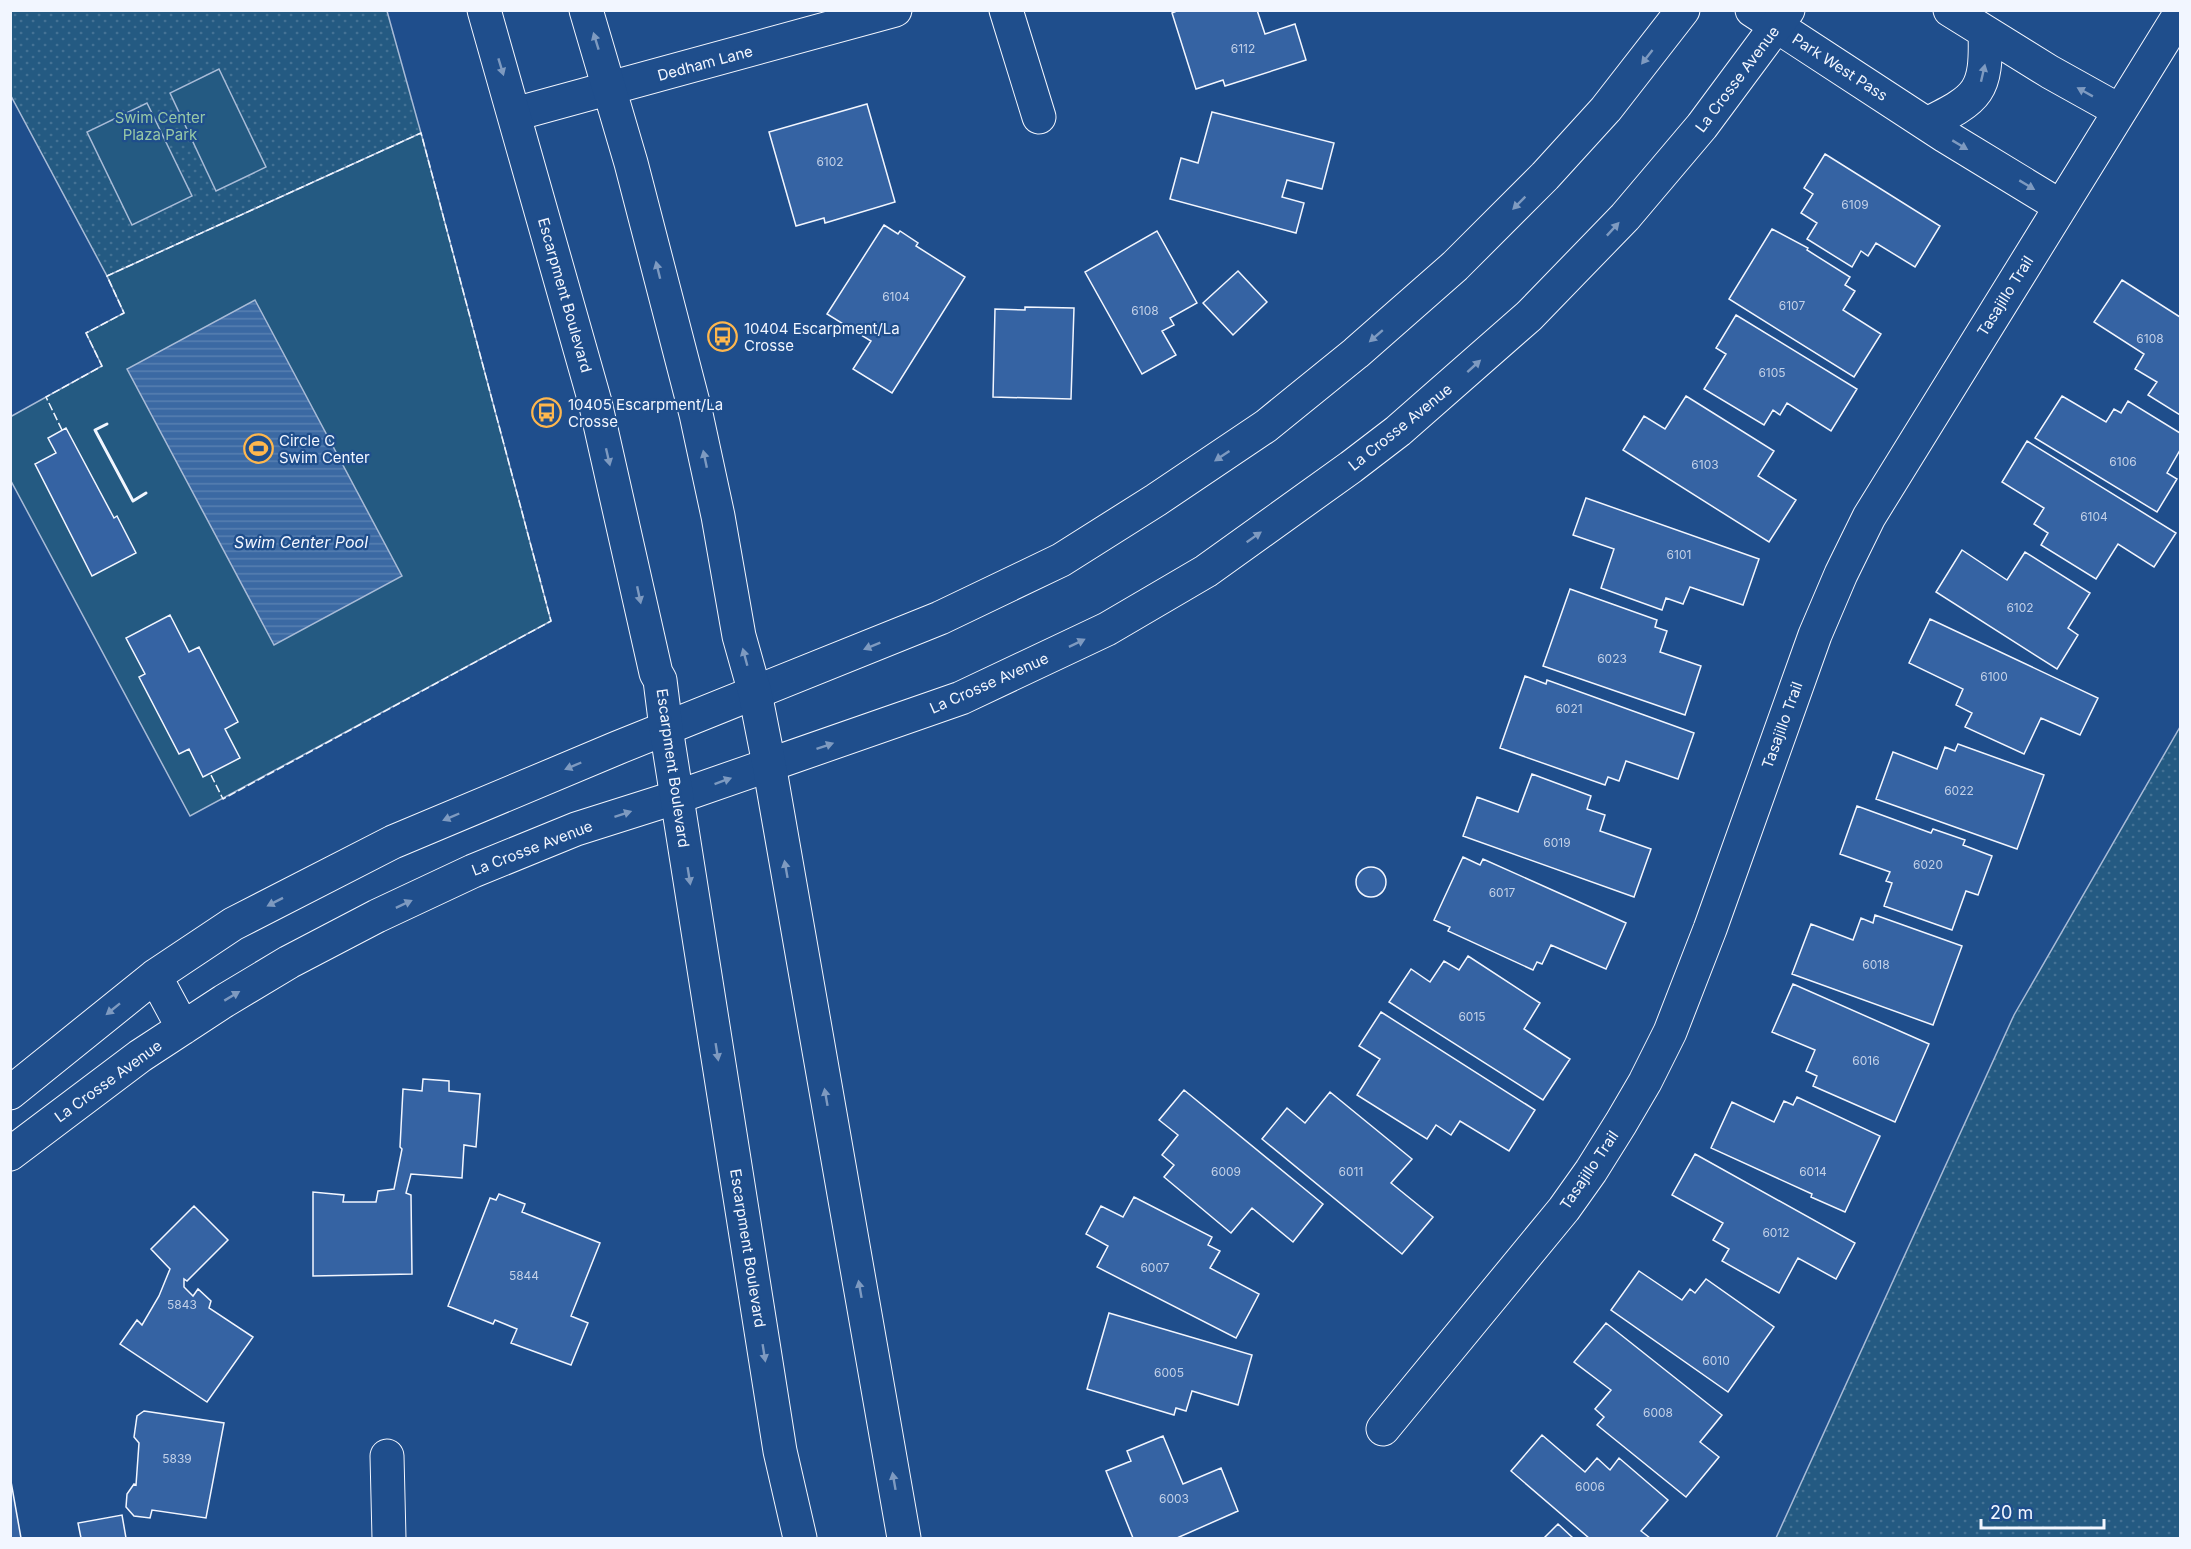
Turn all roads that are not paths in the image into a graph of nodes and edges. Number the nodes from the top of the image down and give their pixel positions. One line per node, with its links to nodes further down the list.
1 (484, 10): 12 (street, Escarpment Boulevard, one-way to 12)
2 (586, 10): 10 (street, one-way to 2)
3 (895, 10): 10 (street, Dedham Lane)
4 (1006, 10): 13 (street)
5 (1683, 10): 16 (street, one-way to 16)
6 (1950, 10): 9 (street)
7 (2181, 14): 11 (street, Tasajillo Trail)
8 (1773, 16): 14 (street, Park West Pass); 18 (street, La Crosse Avenue, one-way to 8)
9 (1985, 32): 11 (street, one-way to 9); 14 (street, one-way to 9)
10 (610, 90): 12 (street, Dedham Lane); 16 (street, one-way to 10)
11 (2120, 111): 15 (street, Tasajillo Trail)
12 (515, 114): 17 (street, Escarpment Boulevard, one-way to 17)
13 (1039, 117)
14 (1927, 124): 15 (street, Park West Pass, one-way to 15)
15 (2061, 206): 24 (street, Tasajillo Trail)
16 (755, 693): 17 (street); 18 (street)
17 (666, 728): 19 (street, Escarpment Boulevard); 20 (street, one-way to 20)
18 (769, 764): 19 (street, La Crosse Avenue, one-way to 18); 28 (street, one-way to 18)
19 (677, 797): 21 (street, La Crosse Avenue, one-way to 19); 27 (street, Escarpment Boulevard, one-way to 27)
20 (155, 976): 21 (street); 22 (street, one-way to 22)
21 (183, 1028): 23 (street, La Crosse Avenue)
22 (10, 1093)
23 (10, 1154)
24 (1383, 1429)
25 (387, 1456): 26 (street)
26 (389, 1539)
27 (800, 1539)
28 (904, 1539)

